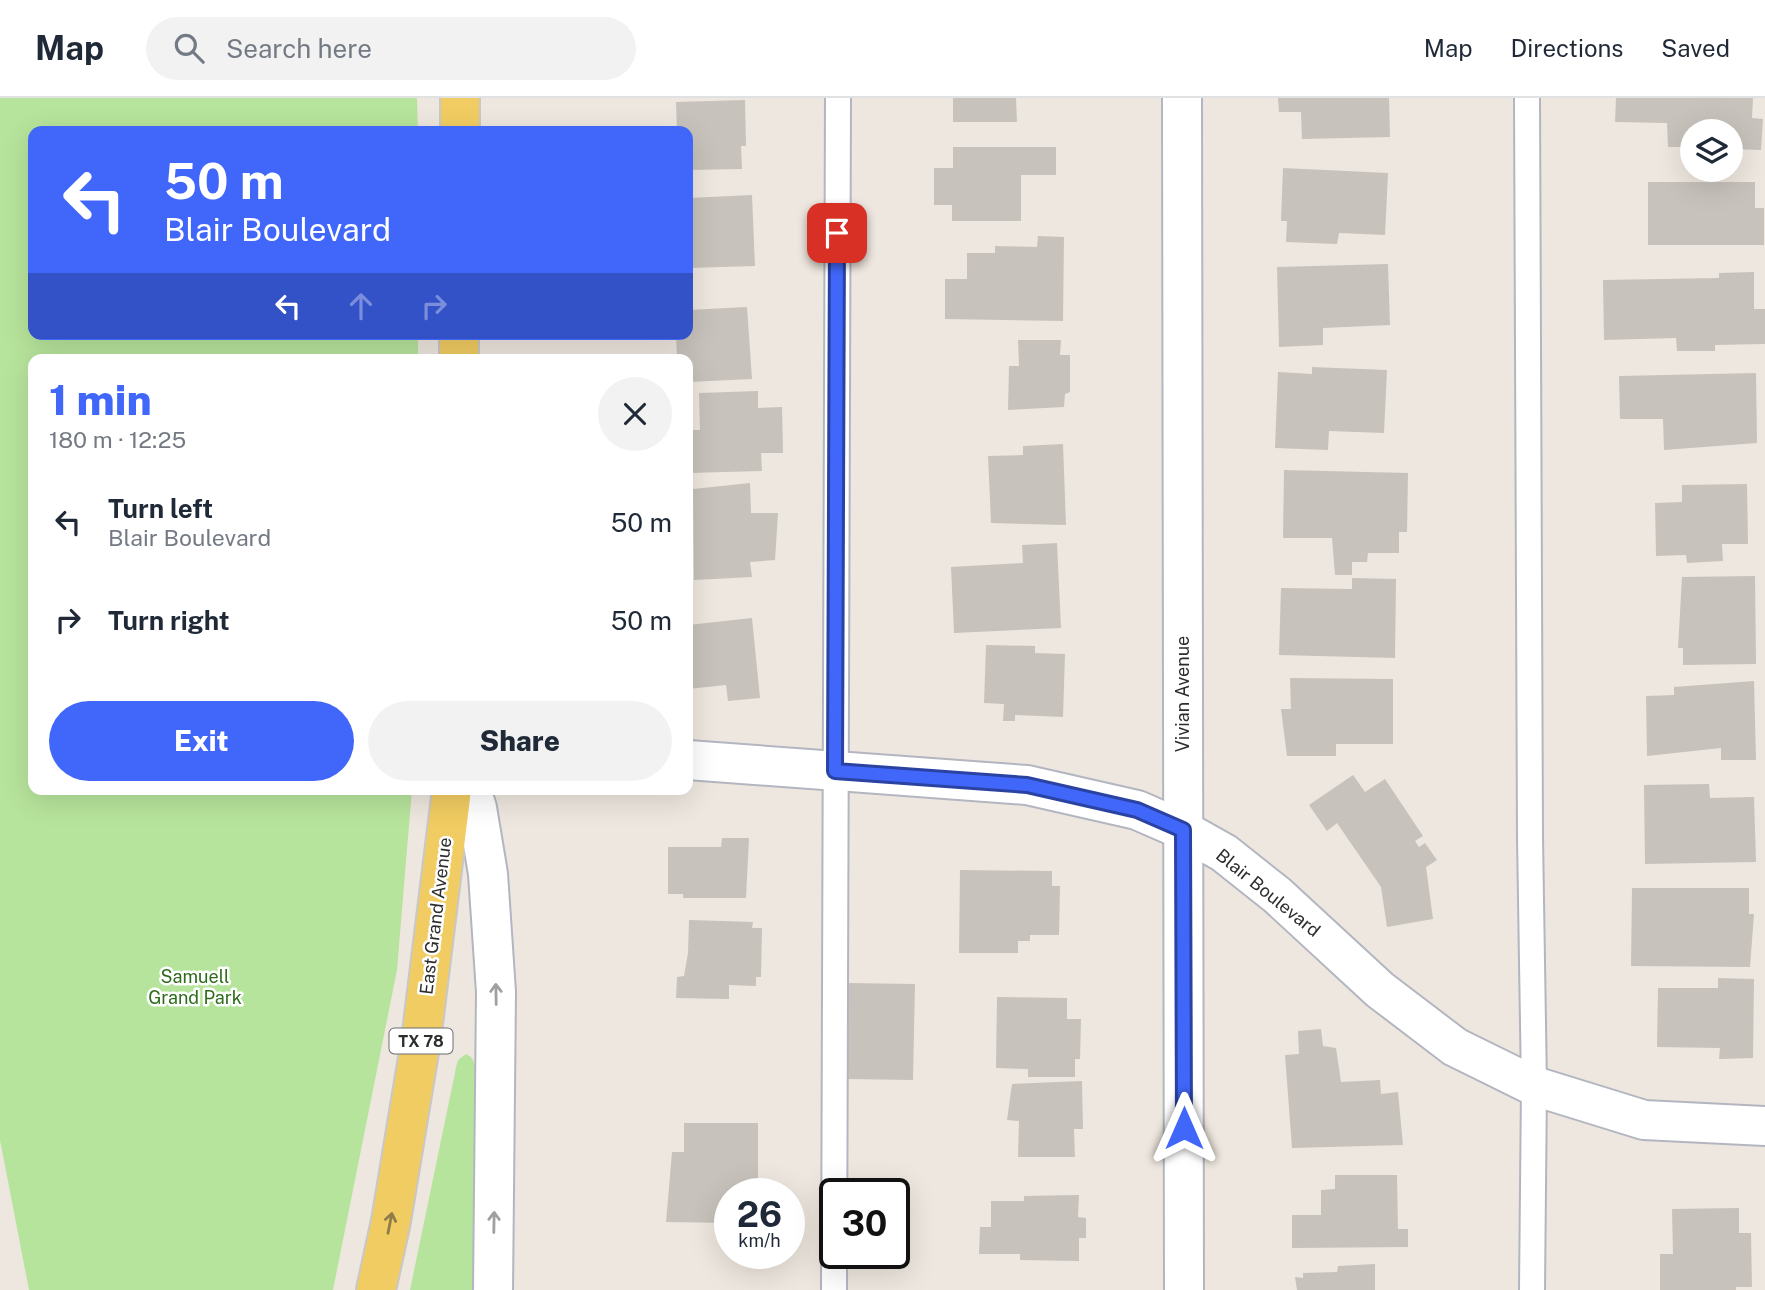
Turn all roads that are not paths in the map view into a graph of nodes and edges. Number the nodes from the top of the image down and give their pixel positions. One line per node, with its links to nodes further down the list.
1 (460, 98): 5 (main road)
2 (838, 98): 7 (lane)
3 (1182, 98): 10 (street, Vivian Avenue)
4 (1528, 98): 11 (lane)
5 (460, 126)
6 (693, 760): 7 (street, Blair Boulevard)
7 (835, 771): 10 (street, Blair Boulevard); 15 (lane)
8 (451, 795): 13 (main road, East Grand Avenue / TX 78, one-way to 8)
9 (473, 795): 14 (street, East Grand Avenue, one-way to 9)
10 (1183, 830): 11 (street, Blair Boulevard); 16 (street, Vivian Avenue)
11 (1534, 1086): 12 (street, Blair Boulevard); 17 (lane)
12 (1765, 1126)
13 (376, 1290)
14 (493, 1290)
15 (834, 1290)
16 (1184, 1290)
17 (1532, 1290)

